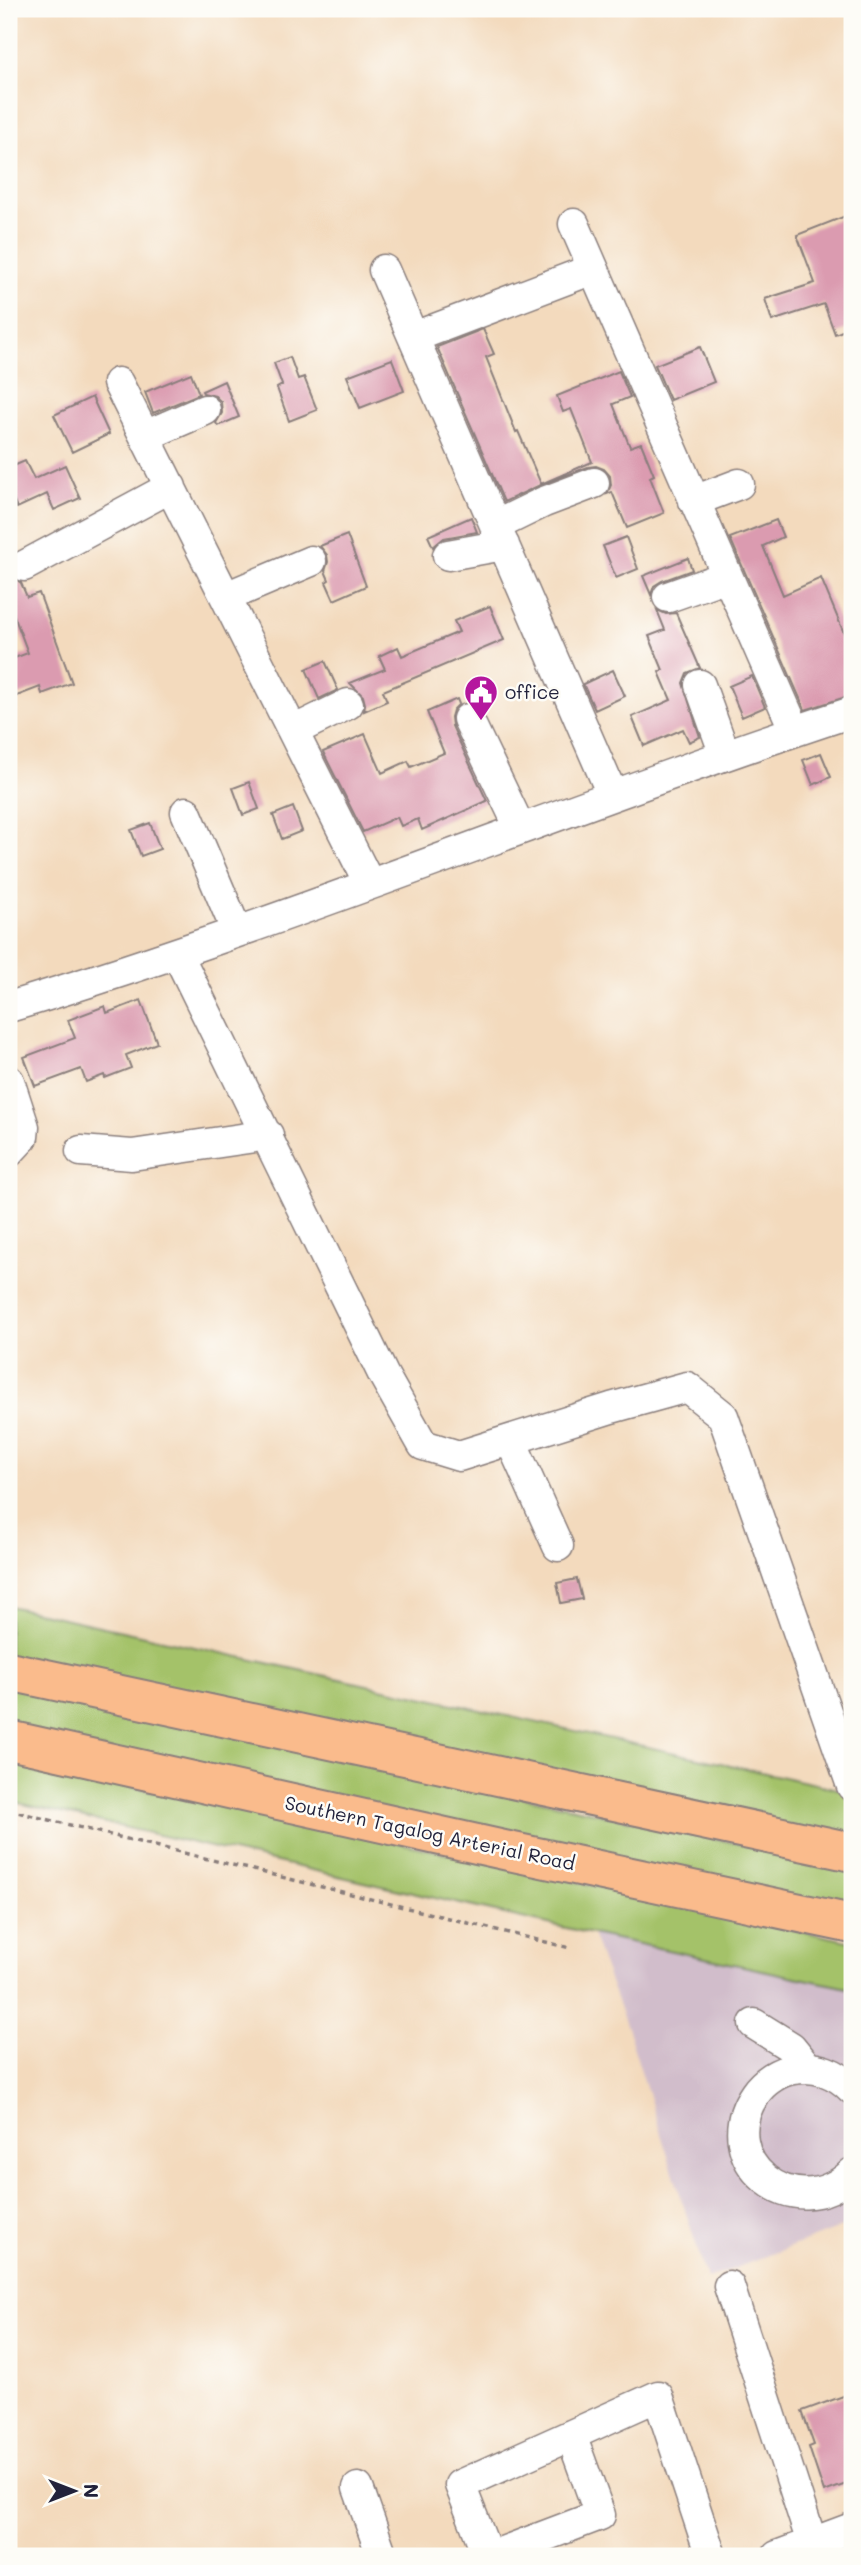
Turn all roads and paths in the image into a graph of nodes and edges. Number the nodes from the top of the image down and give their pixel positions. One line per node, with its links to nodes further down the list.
1 (574, 224): 2 (street)
2 (593, 269): 4 (street); 11 (street)
3 (384, 270): 4 (street)
4 (414, 337): 12 (street)
5 (118, 383): 7 (street)
6 (205, 411): 7 (street)
7 (145, 436): 10 (street)
8 (594, 482): 12 (street)
9 (738, 484): 11 (street)
10 (171, 487): 15 (street); 17 (street)
11 (694, 501): 16 (street)
12 (500, 535): 13 (street); 26 (street)
13 (448, 555)
14 (311, 561): 17 (street)
15 (24, 566)
16 (727, 576): 18 (street); 24 (street)
17 (226, 597): 23 (street)
18 (668, 597)
19 (700, 685): 25 (street)
20 (348, 704): 23 (street)
21 (852, 712): 24 (street)
22 (468, 719): 28 (street)
23 (293, 731): 29 (street)
24 (795, 731): 25 (street)
25 (725, 755): 26 (street)
26 (612, 794): 28 (street)
27 (186, 812): 30 (street)
28 (520, 828): 29 (street)
29 (369, 883): 30 (street)
30 (237, 932): 31 (street)
31 (177, 953): 32 (street); 34 (street)
32 (9, 1007)
33 (9, 1081): 36 (street)
34 (268, 1135): 35 (street); 37 (street)
35 (81, 1151)
36 (9, 1152)
37 (512, 1441): 38 (street); 41 (street)
38 (558, 1546)
39 (9, 1671): 43 (highway)
40 (9, 1740): 44 (highway, Southern Tagalog Arterial Road)
41 (852, 1786)
42 (9, 1810): 45 (path)
43 (852, 1852)
44 (852, 1924)
45 (570, 1948)
46 (754, 2024): 47 (street)
47 (808, 2068): 48 (street); 49 (street)
48 (852, 2089)
49 (852, 2174)
50 (729, 2286): 54 (street)
51 (571, 2435): 56 (street); 56 (street); 57 (street)
52 (358, 2488): 55 (street)
53 (852, 2528): 54 (street)
54 (812, 2543): 58 (street)
55 (382, 2556)
56 (490, 2556)
57 (711, 2556)
58 (777, 2556)

